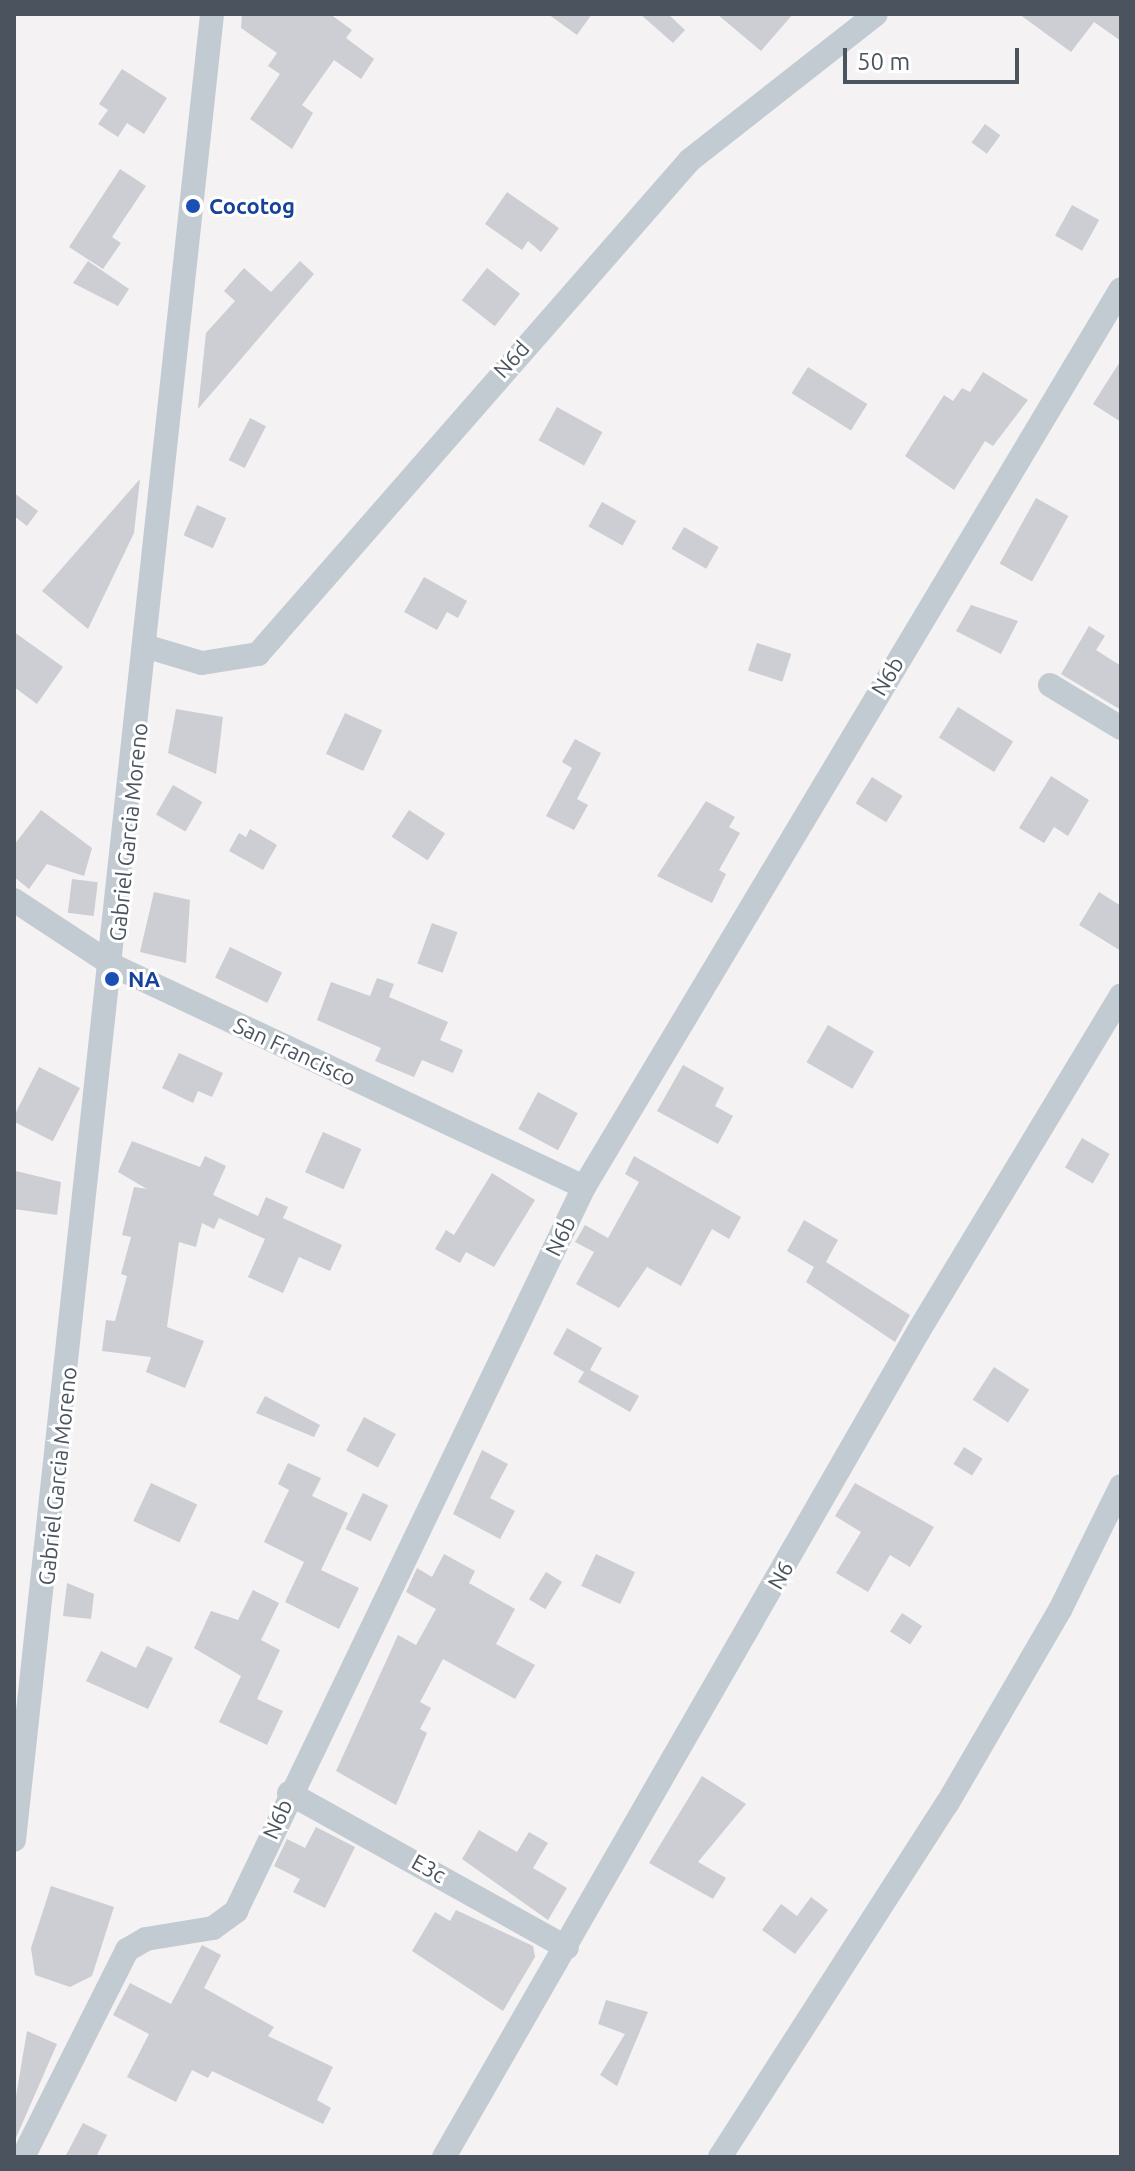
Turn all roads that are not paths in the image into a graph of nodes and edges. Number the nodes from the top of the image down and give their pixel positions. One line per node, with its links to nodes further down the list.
1 (212, 14): 4 (street, Gabriel Garcia Moreno)
2 (876, 14): 4 (street, N6d)
3 (1121, 289): 10 (street, N6b)
4 (148, 647): 8 (street, Gabriel Garcia Moreno)
5 (1050, 685): 6 (street)
6 (1121, 728)
7 (14, 900): 8 (street, San Francisco)
8 (114, 966): 10 (street, San Francisco); 13 (street, Gabriel Garcia Moreno)
9 (1121, 996): 14 (street, N6)
10 (584, 1187): 12 (street, N6b)
11 (1121, 1486): 17 (street)
12 (289, 1793): 14 (street, E3c); 15 (street, N6b)
13 (14, 1840)
14 (567, 1948): 16 (street, N6)
15 (23, 2157)
16 (444, 2157)
17 (720, 2157)

